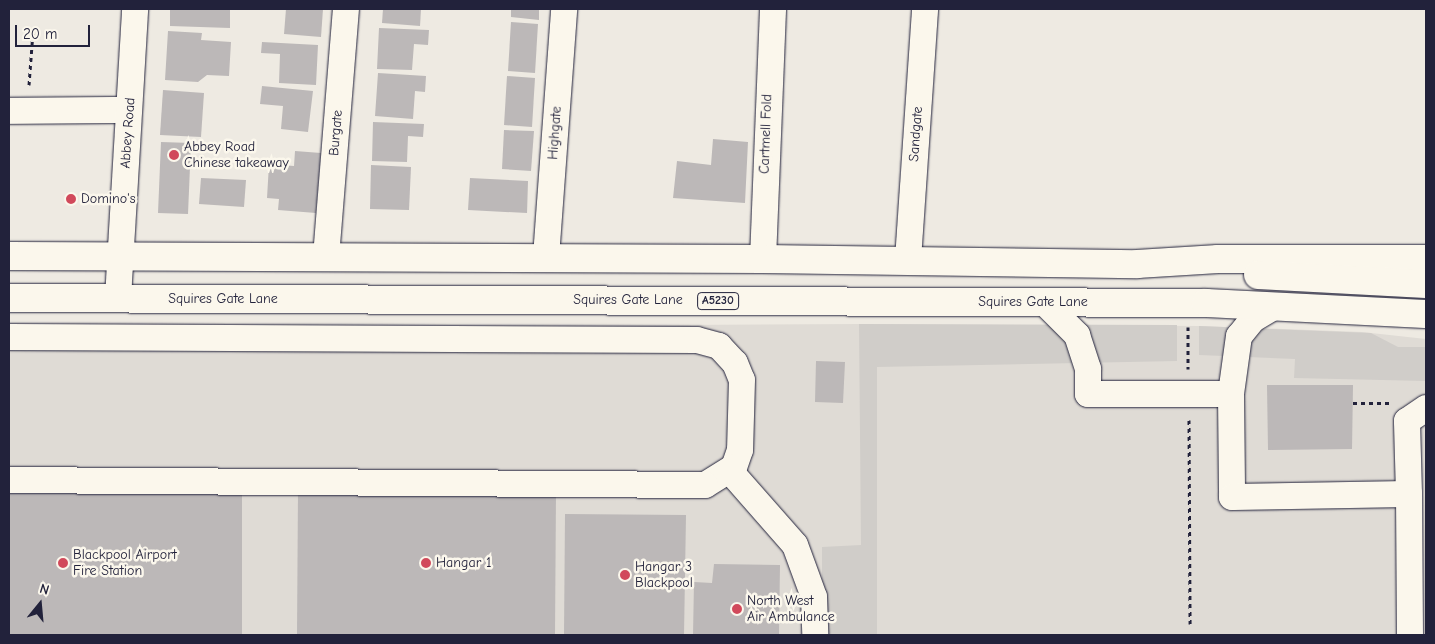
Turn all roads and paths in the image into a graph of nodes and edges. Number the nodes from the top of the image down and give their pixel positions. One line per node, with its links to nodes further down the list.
1 (135, 9): 8 (street, Abbey Road)
2 (346, 9): 11 (street, Burgate)
3 (564, 9): 12 (street, Highgate)
4 (773, 9): 13 (street, Cartmell Fold)
5 (925, 9): 15 (street, Sandgate)
6 (33, 32): 7 (path)
7 (18, 110): 8 (street)
8 (129, 110): 10 (street, Abbey Road)
9 (9, 256): 10 (main road)
10 (119, 257): 11 (main road); 19 (street)
11 (326, 257): 12 (main road)
12 (546, 258): 13 (main road)
13 (762, 258): 15 (main road)
14 (1426, 258): 16 (main road)
15 (908, 260): 16 (main road)
16 (1137, 264): 17 (main road)
17 (1426, 284)
18 (9, 298): 19 (main road, Squires Gate Lane / A5230)
19 (118, 298): 20 (main road, Squires Gate Lane / A5230)
20 (1044, 302): 21 (main road, Squires Gate Lane / A5230); 25 (street)
21 (1188, 303): 22 (main road, Squires Gate Lane / A5230); 25 (path)
22 (1275, 306): 23 (main road, Squires Gate Lane / A5230); 26 (street)
23 (1426, 314)
24 (9, 337): 28 (street)
25 (1188, 394): 26 (street); 31 (path)
26 (1231, 394): 30 (street)
27 (1416, 414): 30 (street)
28 (730, 471): 29 (street); 33 (street)
29 (9, 480)
30 (1416, 519): 32 (street)
31 (1190, 624)
32 (1415, 626)
33 (815, 635)

